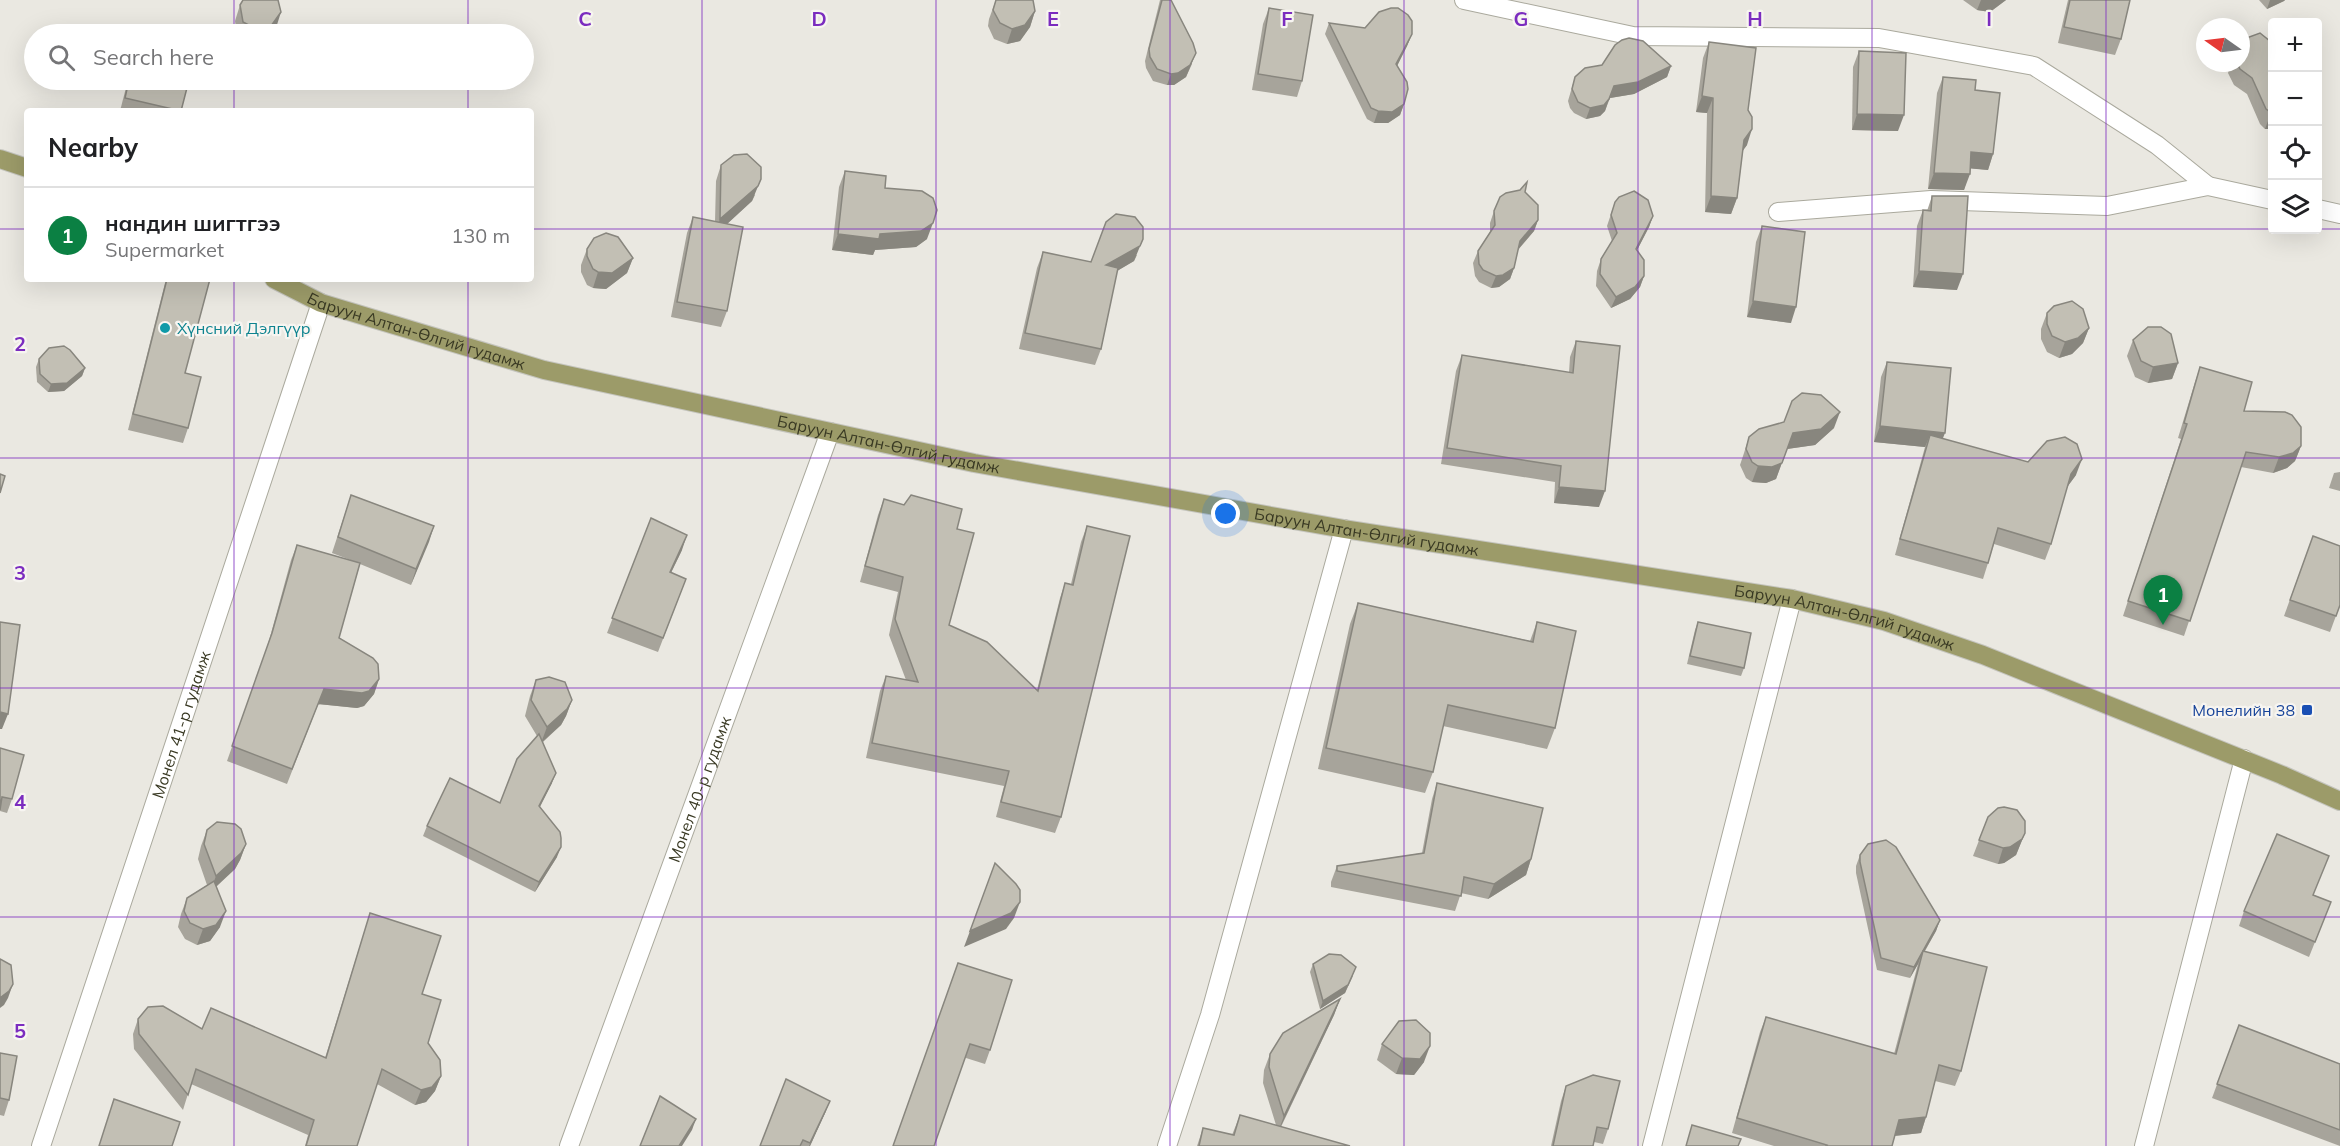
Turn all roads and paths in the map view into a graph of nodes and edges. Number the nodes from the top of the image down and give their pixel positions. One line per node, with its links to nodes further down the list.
1 (1464, 0): 4 (street)
2 (0, 159): 3 (main road)
3 (24, 167)
4 (2208, 186): 5 (street); 7 (street)
5 (2268, 199)
6 (2322, 210): 8 (street)
7 (1778, 212)
8 (2340, 214)
9 (280, 282): 10 (main road, Баруун Алтан-Өлгий гудамж)
10 (321, 303): 11 (main road, Баруун Алтан-Өлгий гудамж); 16 (street, Монел 41-р гудамж)
11 (831, 432): 12 (main road, Баруун Алтан-Өлгий гудамж); 17 (street, Монел 40-р гудамж)
12 (1344, 529): 13 (main road, Баруун Алтан-Өлгий гудамж); 18 (street)
13 (1792, 599): 14 (main road, Баруун Алтан-Өлгий гудамж); 19 (street)
14 (2244, 759): 15 (main road, Баруун Алтан-Өлгий гудамж); 20 (street)
15 (2340, 801)
16 (41, 1146)
17 (569, 1146)
18 (1167, 1146)
19 (1652, 1146)
20 (2144, 1146)

